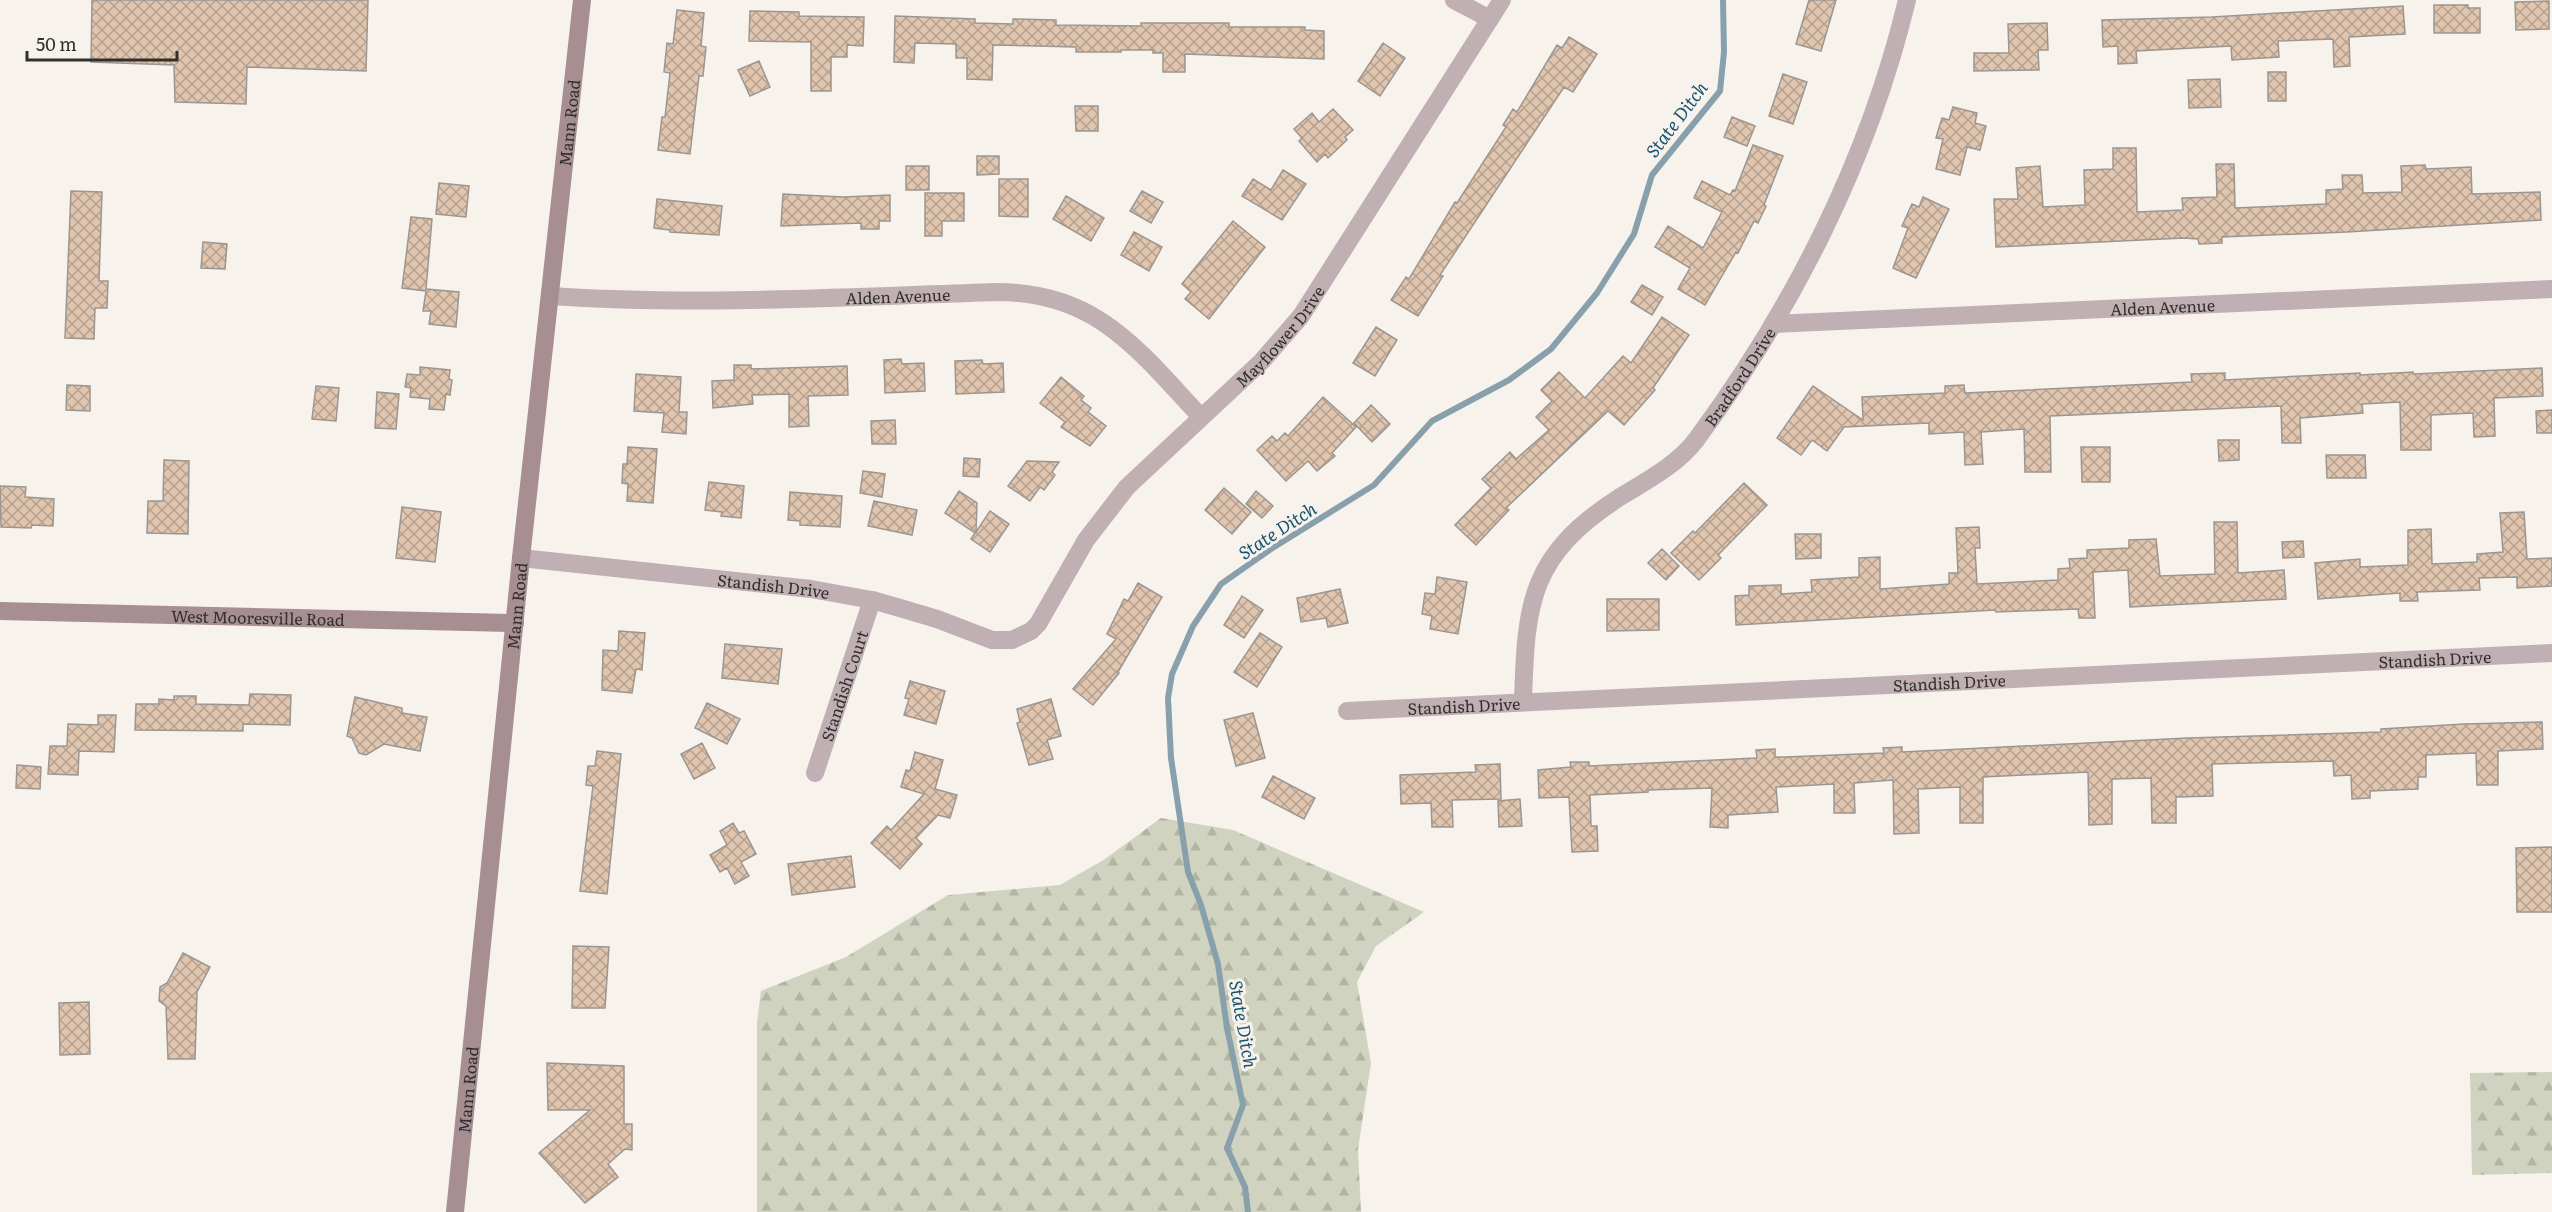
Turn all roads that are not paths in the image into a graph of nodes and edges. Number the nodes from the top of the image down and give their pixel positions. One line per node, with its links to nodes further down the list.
1 (582, 0): 7 (main road, Mann Road)
2 (1454, 0): 5 (street)
3 (1502, 0): 5 (street, Mayflower Drive)
4 (1906, 0): 8 (street, Bradford Drive)
5 (1490, 19): 9 (street, Mayflower Drive)
6 (2552, 289): 8 (street, Alden Avenue)
7 (550, 296): 9 (street, Alden Avenue); 10 (main road, Mann Road)
8 (1773, 324): 16 (street, Bradford Drive)
9 (1201, 417): 14 (street, Mayflower Drive)
10 (521, 558): 11 (street, Standish Drive); 13 (main road, Mann Road)
11 (872, 600): 14 (street, Standish Drive); 18 (street, Standish Court)
12 (0, 611): 13 (main road, West Mooresville Road)
13 (514, 623): 19 (main road, Mann Road)
14 (1019, 638)
15 (2552, 653): 16 (street, Standish Drive)
16 (1523, 701): 17 (street, Standish Drive)
17 (1347, 711)
18 (814, 773)
19 (455, 1212)

